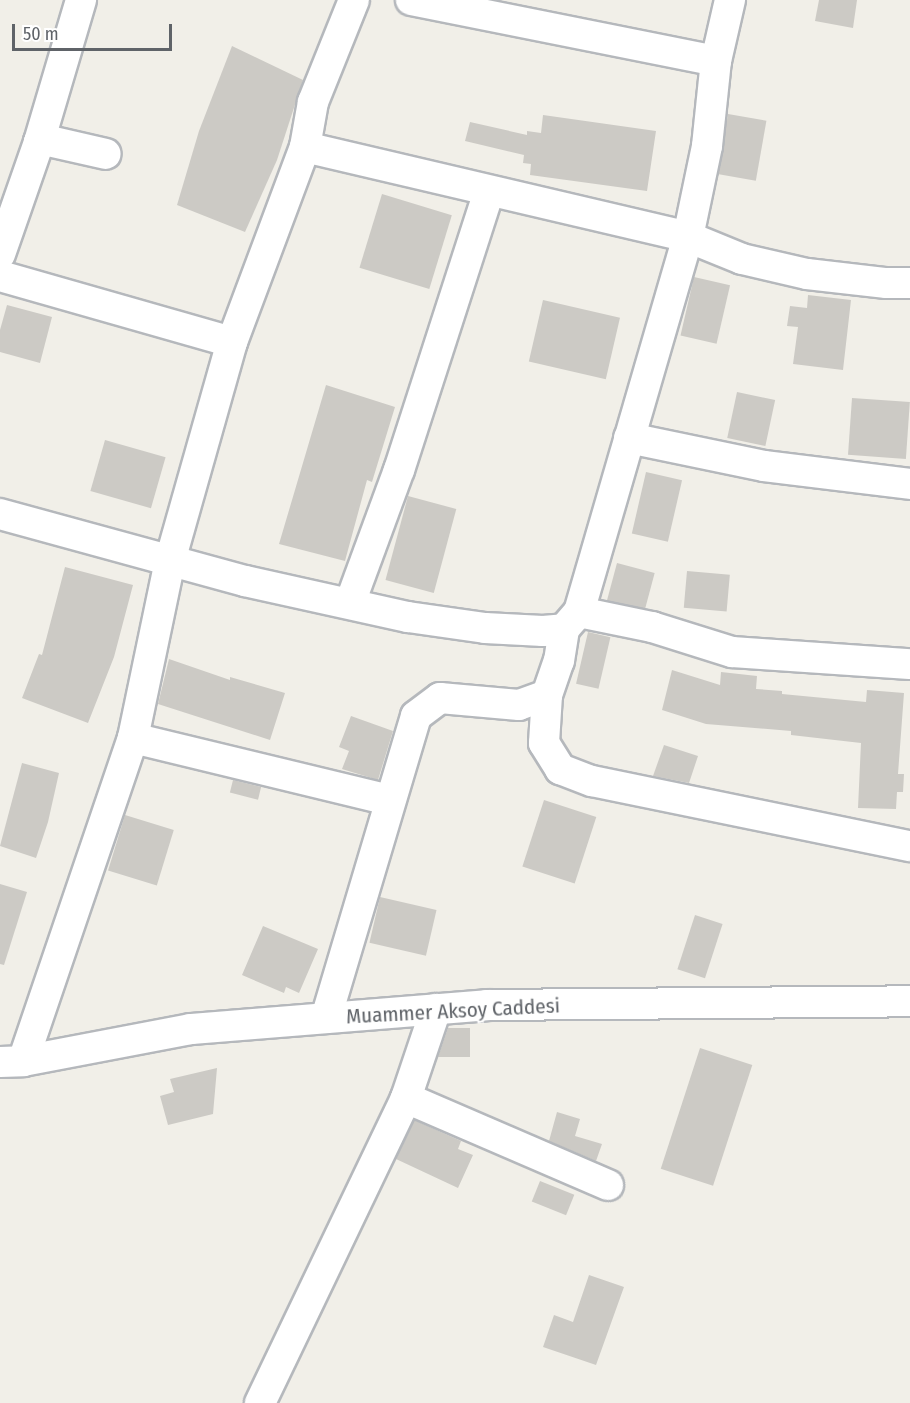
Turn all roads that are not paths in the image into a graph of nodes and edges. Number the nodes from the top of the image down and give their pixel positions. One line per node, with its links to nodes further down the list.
1 (81, 0): 6 (street)
2 (354, 0): 7 (street)
3 (411, 0): 5 (street)
4 (730, 0): 5 (street)
5 (716, 61): 10 (street)
6 (39, 142): 8 (street); 11 (street)
7 (304, 147): 9 (street); 14 (street)
8 (106, 154)
9 (489, 192): 10 (street); 19 (street)
10 (688, 237): 13 (street); 15 (street)
11 (0, 254)
12 (0, 276): 14 (street)
13 (910, 283)
14 (232, 342): 18 (street)
15 (629, 438): 16 (street); 20 (street)
16 (910, 484)
17 (0, 514): 18 (street)
18 (170, 561): 19 (street); 23 (street)
19 (350, 603): 20 (street)
20 (572, 620): 21 (street); 22 (street)
21 (910, 664)
22 (547, 695): 24 (street); 25 (street)
23 (133, 738): 24 (street); 29 (street)
24 (389, 800): 28 (street)
25 (910, 846)
26 (910, 1001): 27 (street, Muammer Aksoy Caddesi)
27 (436, 1009): 28 (street, Muammer Aksoy Caddesi); 30 (street)
28 (326, 1018): 29 (street, Muammer Aksoy Caddesi)
29 (11, 1062)
30 (406, 1098): 31 (street); 32 (street)
31 (608, 1185)
32 (260, 1403)

